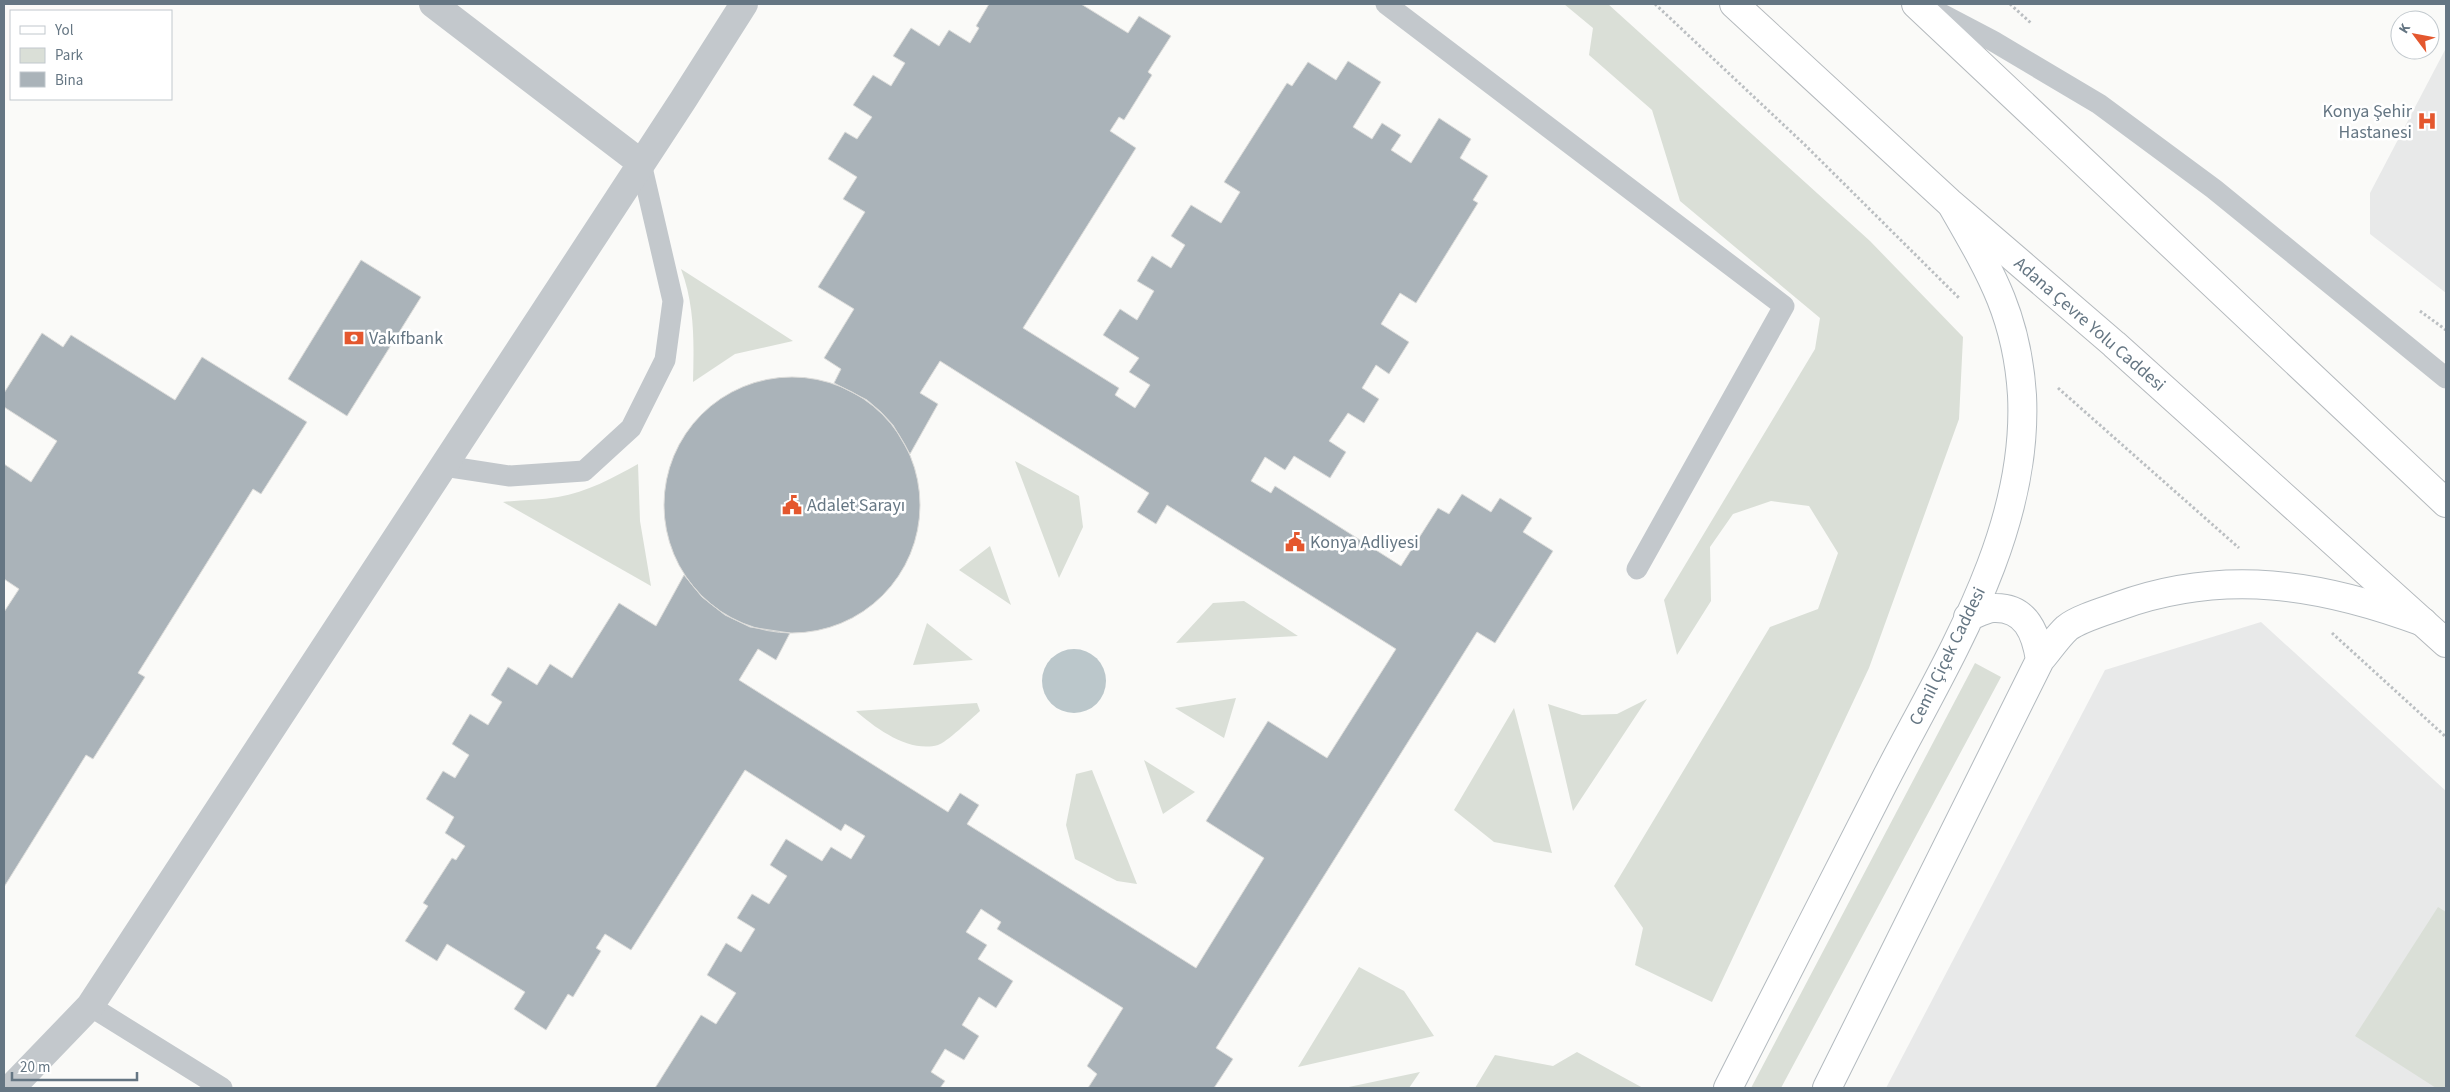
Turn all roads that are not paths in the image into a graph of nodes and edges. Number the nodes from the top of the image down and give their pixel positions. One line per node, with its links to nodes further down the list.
1 (433, 4): 7 (street)
2 (744, 4): 7 (street)
3 (1386, 4): 12 (lane)
4 (1734, 4): 8 (main road, Adana Çevre Yolu Caddesi)
5 (1916, 4): 11 (main road)
6 (1921, 4): 9 (lane)
7 (641, 163): 10 (street); 10 (lane)
8 (1949, 202): 13 (main road, Cemil Çiçek Caddesi); 14 (main road, Adana Çevre Yolu Caddesi)
9 (2446, 378)
10 (444, 466): 17 (street)
11 (2446, 503)
12 (1637, 569)
13 (1968, 617): 16 (main road); 20 (main road, Cemil Çiçek Caddesi)
14 (2422, 622): 15 (main road, Adana Çevre Yolu Caddesi); 16 (main road)
15 (2446, 643)
16 (2040, 660): 21 (main road)
17 (90, 1006): 18 (street); 19 (lane)
18 (11, 1088)
19 (222, 1088)
20 (1728, 1088)
21 (1827, 1088)

